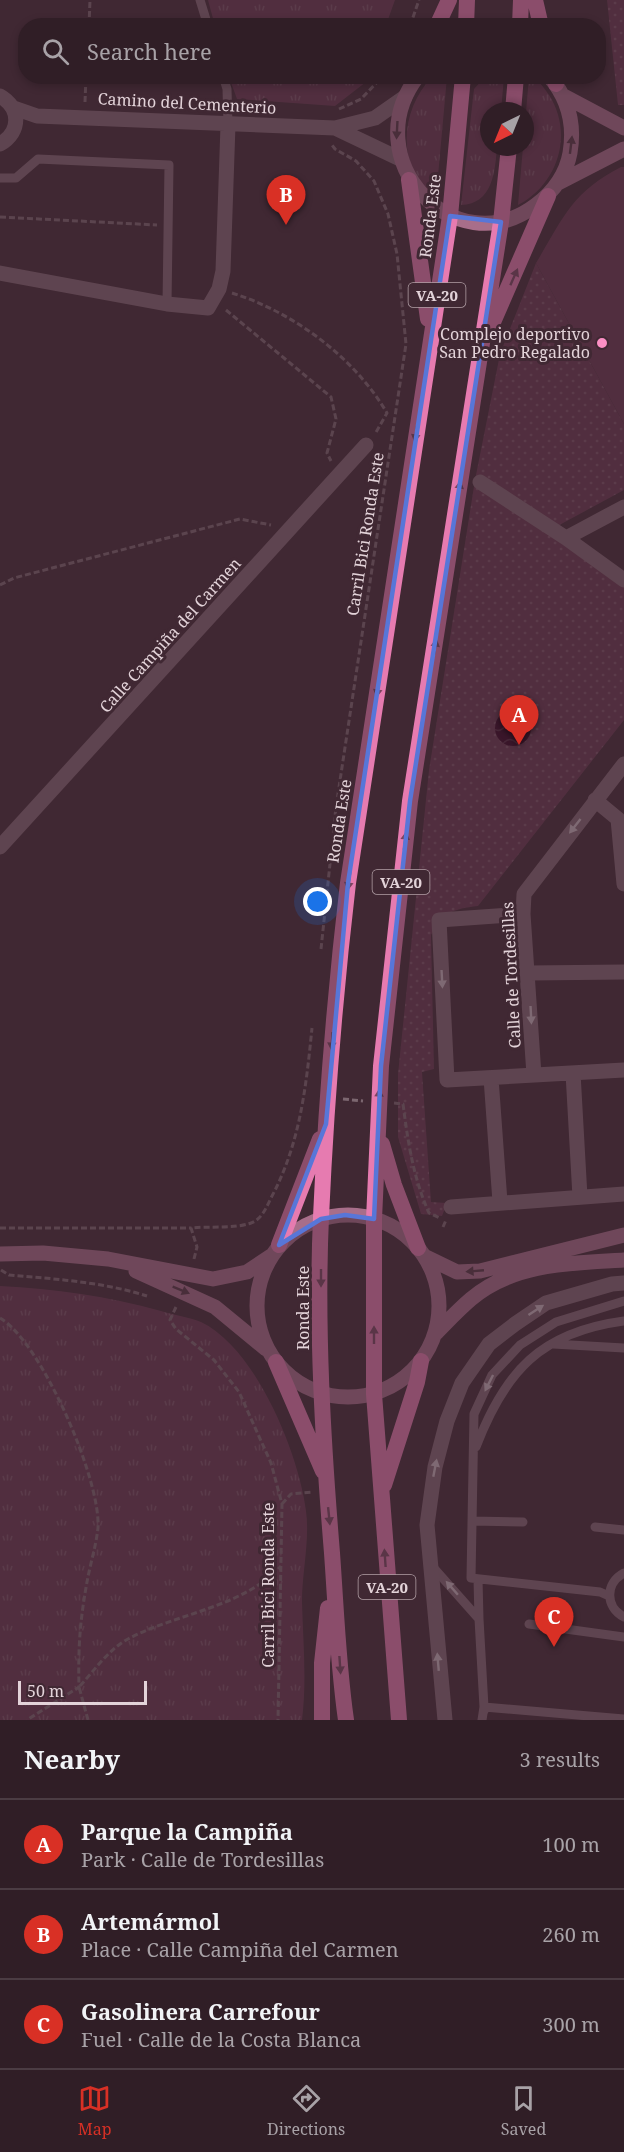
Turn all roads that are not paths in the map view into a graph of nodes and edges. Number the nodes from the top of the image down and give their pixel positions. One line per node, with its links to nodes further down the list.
1 (200, 0): 6 (lane)
2 (449, 0): 7 (highway)
3 (467, 0): 8 (highway)
4 (521, 0): 9 (highway)
5 (535, 0): 10 (highway)
6 (206, 18)
7 (441, 18)
8 (466, 18)
9 (520, 18)
10 (539, 18)
11 (225, 84): 22 (lane)
12 (413, 84): 18 (main road)
13 (462, 84): 33 (highway, Ronda Este / VA-20)
14 (515, 84): 19 (highway)
15 (556, 84): 32 (main road, one-way to 15)
16 (558, 84): 25 (main road)
17 (0, 96): 20 (street)
18 (405, 97): 24 (street, Camino del Cementerio); 29 (main road, one-way to 29)
19 (514, 102)
20 (14, 108): 21 (street, Camino del Cementerio); 23 (street)
21 (37, 116): 22 (street, Camino del Cementerio); 23 (street, Camino del Cementerio)
22 (228, 125): 24 (street, Camino del Cementerio); 36 (street)
23 (16, 126): 26 (street)
24 (335, 128): 29 (street, Camino del Cementerio)
25 (624, 128)
26 (0, 144)
27 (624, 149): 32 (main road)
28 (508, 156): 34 (highway, VA-20)
29 (400, 159): 31 (main road)
30 (0, 178): 36 (lane)
31 (409, 180): 33 (main road); 37 (highway)
32 (553, 190): 34 (main road); 38 (highway, one-way to 32)
33 (450, 216): 34 (main road); 37 (highway, Ronda Este / VA-20)
34 (501, 222): 38 (highway, VA-20)
35 (0, 273): 36 (street)
36 (168, 304)
37 (430, 334): 56 (highway, Ronda Este / VA-20, one-way to 56)
38 (481, 349): 57 (highway, VA-20, one-way to 38)
39 (366, 445): 47 (street, Calle Campiña del Carmen)
40 (480, 482): 42 (street)
41 (624, 507): 42 (street)
42 (566, 538): 43 (street)
43 (624, 579)
44 (624, 764): 45 (street, Calle de Tordesillas)
45 (595, 800): 46 (street); 49 (street, Calle de Tordesillas, one-way to 49)
46 (621, 819): 48 (street)
47 (0, 847)
48 (624, 884)
49 (523, 915): 51 (street, Calle de Tordesillas); 55 (street, one-way to 55)
50 (624, 972): 51 (street)
51 (529, 973): 54 (street, Calle de Tordesillas, one-way to 54)
52 (624, 1070): 53 (street)
53 (573, 1073): 54 (street); 59 (street)
54 (534, 1075): 55 (street)
55 (491, 1078): 60 (street)
56 (326, 1124): 62 (highway, Ronda Este / VA-20); 65 (highway)
57 (379, 1131): 63 (highway, VA-20); 66 (highway)
58 (624, 1194): 59 (street)
59 (580, 1197): 60 (street)
60 (500, 1202): 61 (street)
61 (448, 1213)
62 (321, 1219): 63 (main road); 65 (main road); 78 (highway, Ronda Este / VA-20, one-way to 78)
63 (374, 1219): 66 (main road); 79 (highway, VA-20, one-way to 63)
64 (624, 1234): 66 (main road, one-way to 66)
65 (275, 1251): 68 (main road); 76 (main road)
66 (421, 1252): 73 (main road)
67 (0, 1254): 68 (main road)
68 (108, 1259): 76 (main road, one-way to 76)
69 (624, 1260): 73 (main road)
70 (624, 1283): 87 (street, one-way to 70)
71 (624, 1301): 80 (lane, one-way to 80)
72 (624, 1321): 74 (lane)
73 (435, 1334): 77 (main road)
74 (548, 1343): 75 (lane); 80 (lane)
75 (624, 1348)
76 (272, 1357): 78 (main road); 81 (highway)
77 (421, 1361): 79 (main road); 82 (highway)
78 (323, 1394): 79 (main road); 81 (highway, Ronda Este / VA-20)
79 (374, 1394): 82 (highway, VA-20)
80 (473, 1454): 83 (lane)
81 (326, 1485): 88 (highway, Ronda Este / VA-20, one-way to 88)
82 (381, 1494): 100 (highway, VA-20, one-way to 82)
83 (472, 1521): 84 (lane); 90 (lane)
84 (523, 1522)
85 (595, 1527): 86 (lane)
86 (624, 1530)
87 (429, 1563): 93 (lane, one-way to 87); 101 (street, one-way to 87)
88 (333, 1565): 98 (highway); 99 (highway, Ronda Este / VA-20, one-way to 99)
89 (624, 1573): 91 (lane)
90 (478, 1579): 91 (lane); 93 (lane)
91 (610, 1591): 92 (lane)
92 (624, 1617)
93 (479, 1619): 96 (lane)
94 (529, 1624): 95 (lane)
95 (624, 1637)
96 (484, 1707): 97 (lane); 102 (lane)
97 (624, 1719)
98 (322, 1720)
99 (346, 1720)
100 (399, 1720)
101 (445, 1720)
102 (483, 1720)

